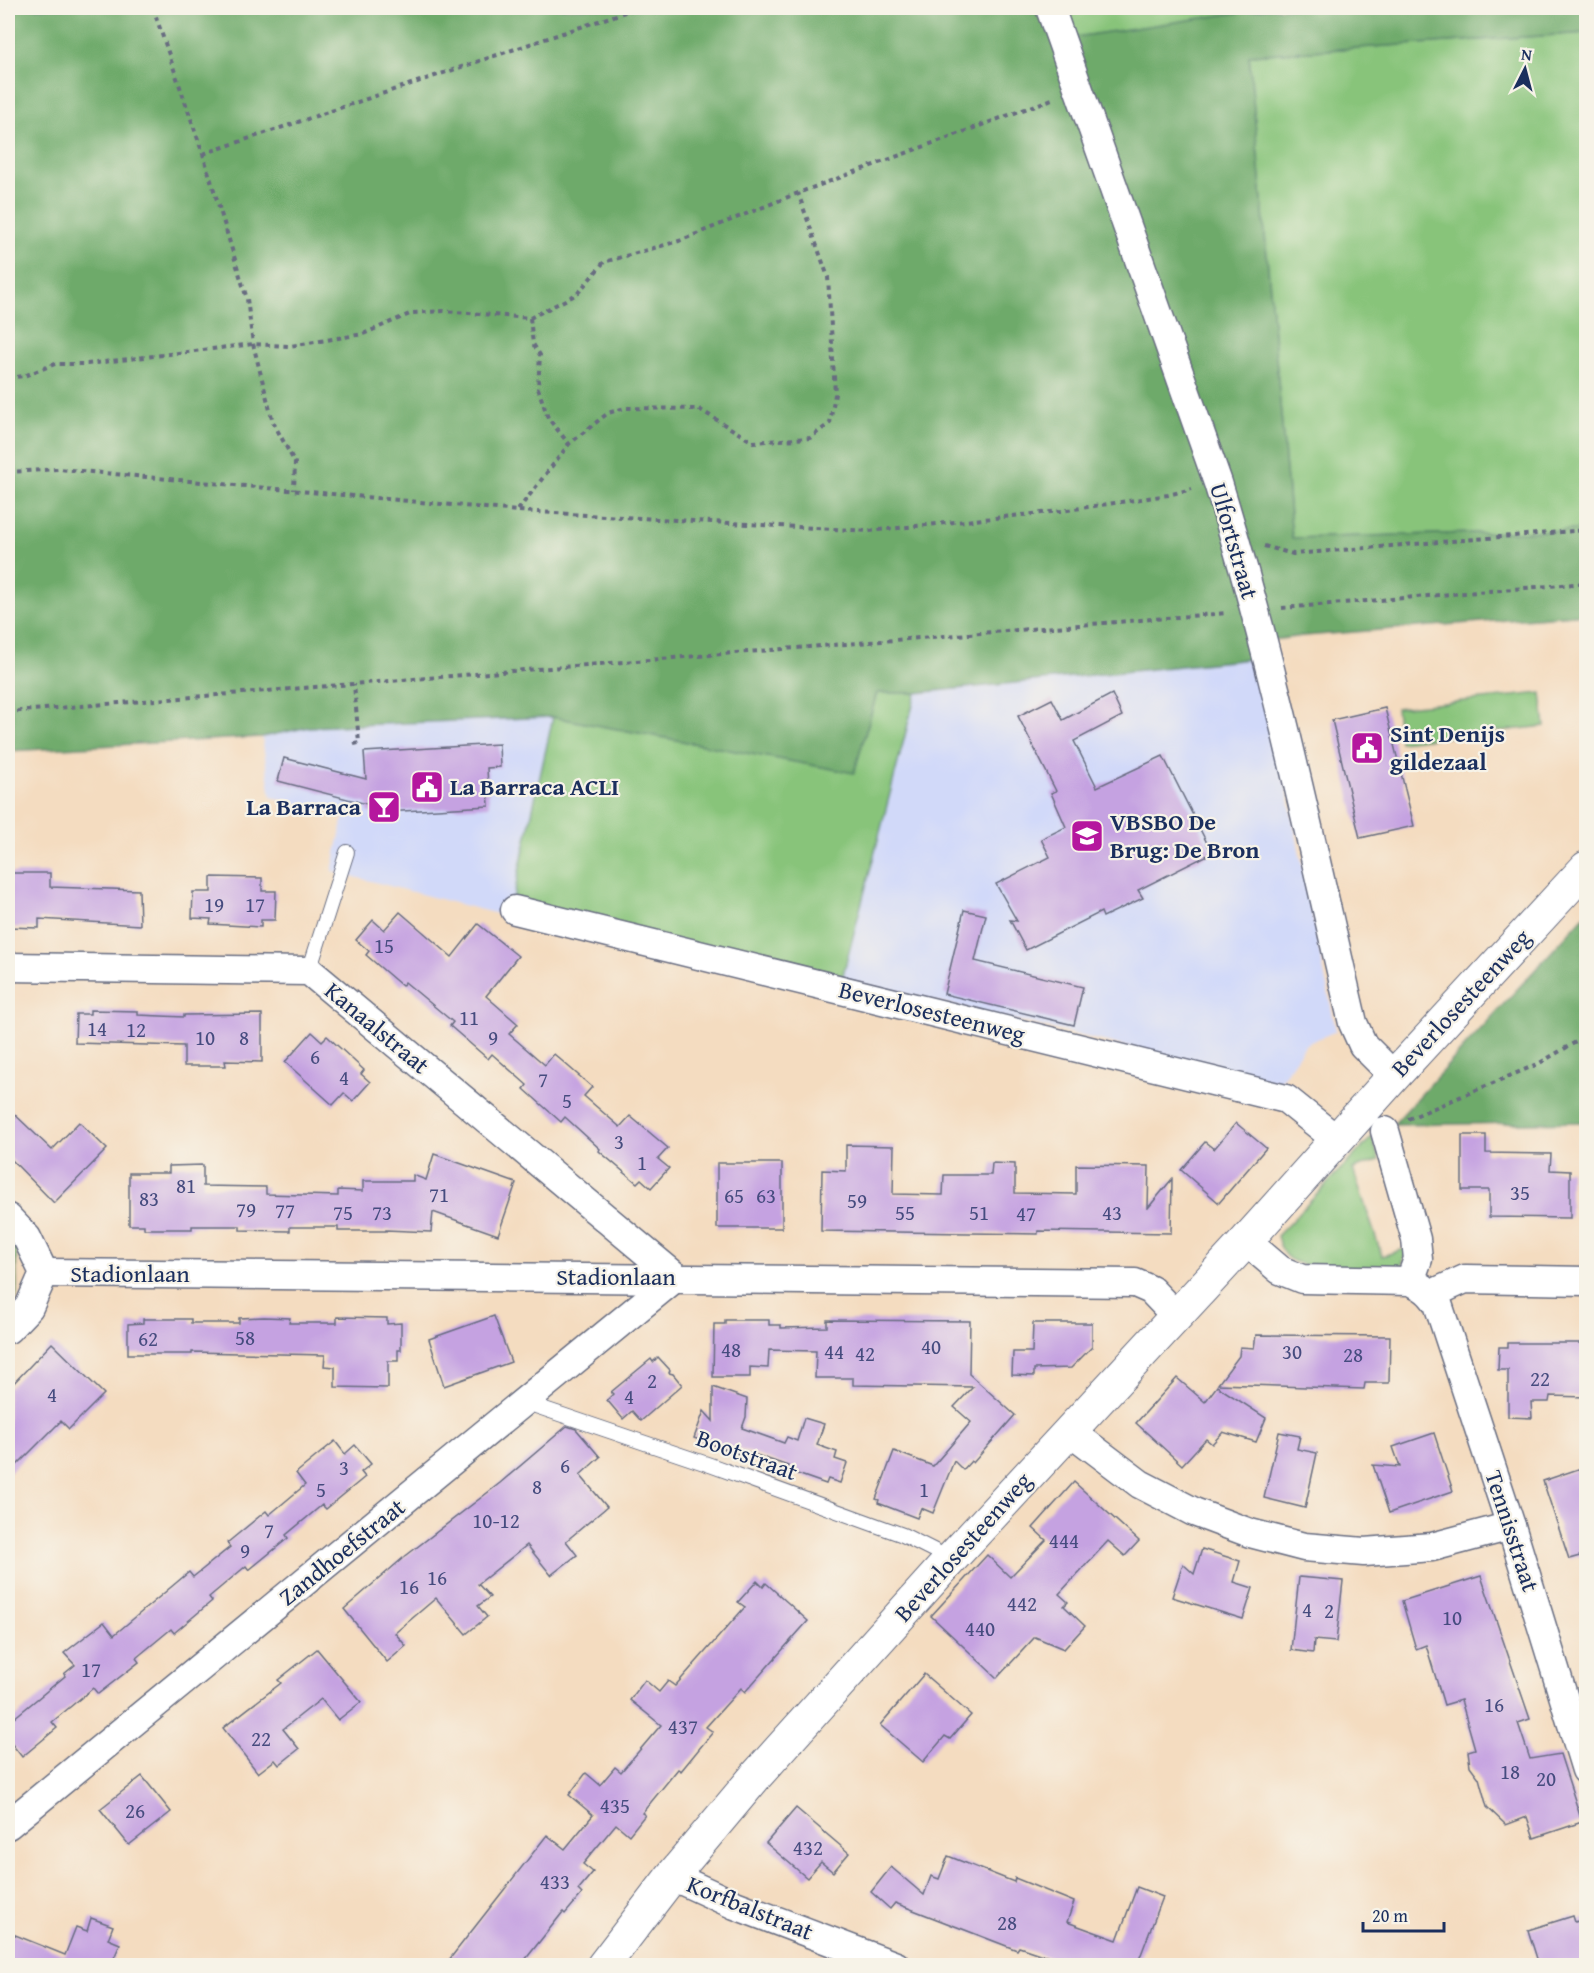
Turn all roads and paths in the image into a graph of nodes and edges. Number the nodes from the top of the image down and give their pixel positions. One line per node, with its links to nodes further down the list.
1 (153, 8): 5 (path)
2 (637, 8): 5 (path)
3 (1050, 8): 4 (street, Ulfortstraat)
4 (1078, 91): 6 (path); 12 (street, Ulfortstraat)
5 (203, 154): 8 (path)
6 (798, 193): 7 (path); 10 (path)
7 (530, 318): 8 (path); 10 (path)
8 (253, 344): 9 (path); 13 (path)
9 (8, 378)
10 (568, 444): 14 (path)
11 (8, 472): 13 (path)
12 (1218, 483): 14 (path); 16 (street, Ulfortstraat)
13 (294, 490): 14 (path)
14 (518, 511)
15 (1587, 530): 16 (path)
16 (1235, 537): 18 (street, Ulfortstraat)
17 (1587, 583): 18 (path)
18 (1254, 610): 19 (path); 28 (street, Ulfortstraat)
19 (354, 684): 20 (path); 21 (path)
20 (8, 712)
21 (354, 744)
22 (347, 852): 26 (lane)
23 (1587, 868): 28 (street, Beverlosesteenweg)
24 (515, 910): 30 (street, Beverlosesteenweg)
25 (8, 966): 26 (street, Kanaalstraat)
26 (309, 971): 34 (street, Kanaalstraat)
27 (1587, 1036): 29 (path)
28 (1394, 1076): 30 (street, Beverlosesteenweg)
29 (1385, 1131): 36 (street)
30 (1337, 1140): 32 (street, Beverlosesteenweg)
31 (8, 1218): 33 (street)
32 (1246, 1241): 36 (street); 37 (street, Beverlosesteenweg)
33 (44, 1274): 34 (street, Stadionlaan); 38 (street)
34 (676, 1277): 37 (street, Stadionlaan); 39 (street, Zandhoefstraat)
35 (1587, 1281): 36 (street)
36 (1421, 1287): 41 (street, Tennisstraat)
37 (1175, 1315): 40 (street, Beverlosesteenweg)
38 (8, 1329)
39 (524, 1402): 42 (lane, Bootstraat); 44 (street, Zandhoefstraat)
40 (1070, 1431): 41 (street); 42 (street, Beverlosesteenweg)
41 (1511, 1526): 43 (street, Tennisstraat)
42 (951, 1559): 45 (street, Beverlosesteenweg)
43 (1587, 1770)
44 (8, 1825)
45 (672, 1876): 46 (street, Beverlosesteenweg); 47 (street, Korfbalstraat)
46 (603, 1965)
47 (896, 1965)

